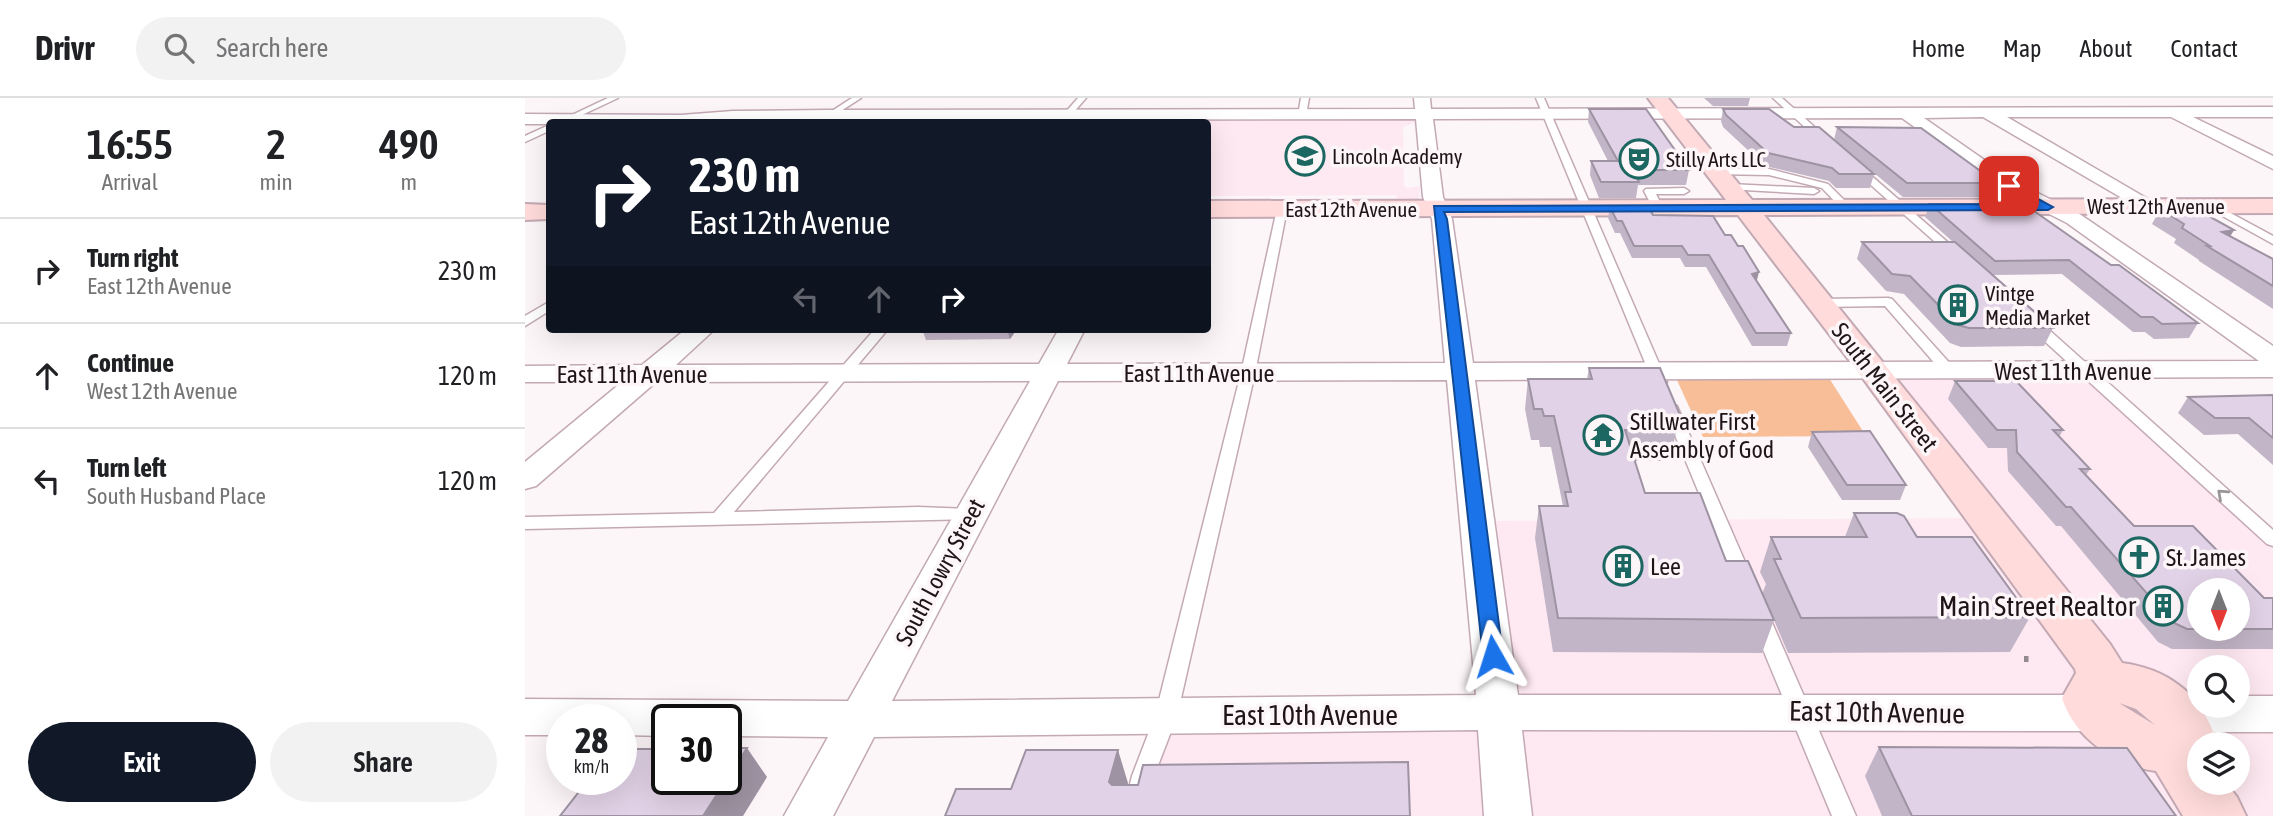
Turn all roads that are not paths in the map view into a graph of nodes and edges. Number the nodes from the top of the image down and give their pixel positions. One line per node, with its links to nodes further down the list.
1 (614, 98): 21 (lane)
2 (745, 98): 22 (street)
3 (857, 98): 23 (lane)
4 (970, 98): 24 (street)
5 (1082, 98): 25 (lane)
6 (1191, 98): 26 (street)
7 (1305, 98): 20 (lane)
8 (1777, 98): 18 (lane)
9 (1884, 98): 19 (street)
10 (1965, 98): 17 (street)
11 (2139, 98): 15 (street)
12 (1423, 106): 13 (street); 20 (street); 44 (street)
13 (1543, 106): 14 (street); 39 (lane)
14 (1665, 106): 18 (street); 32 (main road, South Main Street)
15 (2169, 112): 16 (street); 17 (street); 31 (street)
16 (2273, 112)
17 (1988, 113): 19 (street); 35 (street)
18 (1794, 114): 19 (street); 41 (lane)
19 (1907, 114): 38 (street)
20 (1302, 115): 26 (street)
21 (568, 119)
22 (707, 119)
23 (824, 119): 24 (street)
24 (945, 119): 25 (street)
25 (1064, 119): 26 (street)
26 (1179, 119)
27 (525, 120): 28 (street)
28 (546, 121)
29 (546, 129): 30 (lane)
30 (525, 139)
31 (2273, 163)
32 (1731, 189): 34 (main road, West 12th Avenue); 34 (lane); 40 (main road, East 12th Avenue); 47 (main road, South Main Street)
33 (1684, 191): 40 (lane)
34 (1838, 200): 41 (main road, West 12th Avenue)
35 (2146, 206): 36 (main road, West 12th Avenue); 38 (main road, West 12th Avenue)
36 (2212, 206): 37 (main road, West 12th Avenue); 45 (lane)
37 (2273, 206)
38 (2048, 207): 41 (main road, West 12th Avenue); 54 (street)
39 (1587, 208): 40 (main road, East 12th Avenue); 44 (main road, East 12th Avenue); 57 (lane)
40 (1658, 208)
41 (1903, 208): 46 (lane)
42 (1211, 209): 43 (main road, East 12th Avenue)
43 (1282, 209): 44 (main road, East 12th Avenue); 62 (lane)
44 (1437, 209): 60 (street)
45 (2273, 241)
46 (1967, 265)
47 (1820, 303): 56 (main road, South Main Street); 58 (lane)
48 (546, 308): 50 (lane)
49 (2019, 311): 59 (lane)
50 (525, 322)
51 (697, 333): 64 (street)
52 (879, 333): 65 (lane)
53 (1070, 333): 61 (street, South Lowry Street)
54 (2273, 358)
55 (2273, 369): 59 (street, West 11th Avenue)
56 (1874, 370): 57 (street, East 11th Avenue); 58 (street, West 11th Avenue); 71 (main road, South Main Street)
57 (1656, 371): 60 (street, East 11th Avenue); 72 (lane)
58 (1949, 371): 59 (street, West 11th Avenue)
59 (2087, 371): 70 (lane, one-way to 59)
60 (1459, 372): 62 (street, East 11th Avenue); 73 (street)
61 (1050, 373): 62 (street, East 11th Avenue); 65 (street, East 11th Avenue); 67 (street, South Lowry Street)
62 (1248, 373): 75 (lane)
63 (525, 374): 64 (street, East 11th Avenue)
64 (650, 374): 65 (street, East 11th Avenue); 66 (street)
65 (843, 374): 68 (lane)
66 (525, 479)
67 (970, 515): 68 (lane); 77 (street, South Lowry Street)
68 (720, 517): 69 (lane)
69 (525, 523)
70 (2273, 540)
71 (2101, 697): 72 (street, East 10th Avenue); 78 (main road, South Main Street)
72 (1799, 711): 73 (street, East 10th Avenue); 82 (lane)
73 (1499, 713): 75 (street, East 10th Avenue); 81 (street)
74 (2273, 714): 78 (street)
75 (1166, 716): 77 (street, East 10th Avenue); 80 (lane)
76 (525, 717): 77 (street, East 10th Avenue)
77 (861, 719): 79 (street, South Lowry Street)
78 (2176, 731): 83 (main road)
79 (809, 816)
80 (1133, 816)
81 (1508, 816)
82 (1843, 816)
83 (2217, 816)

